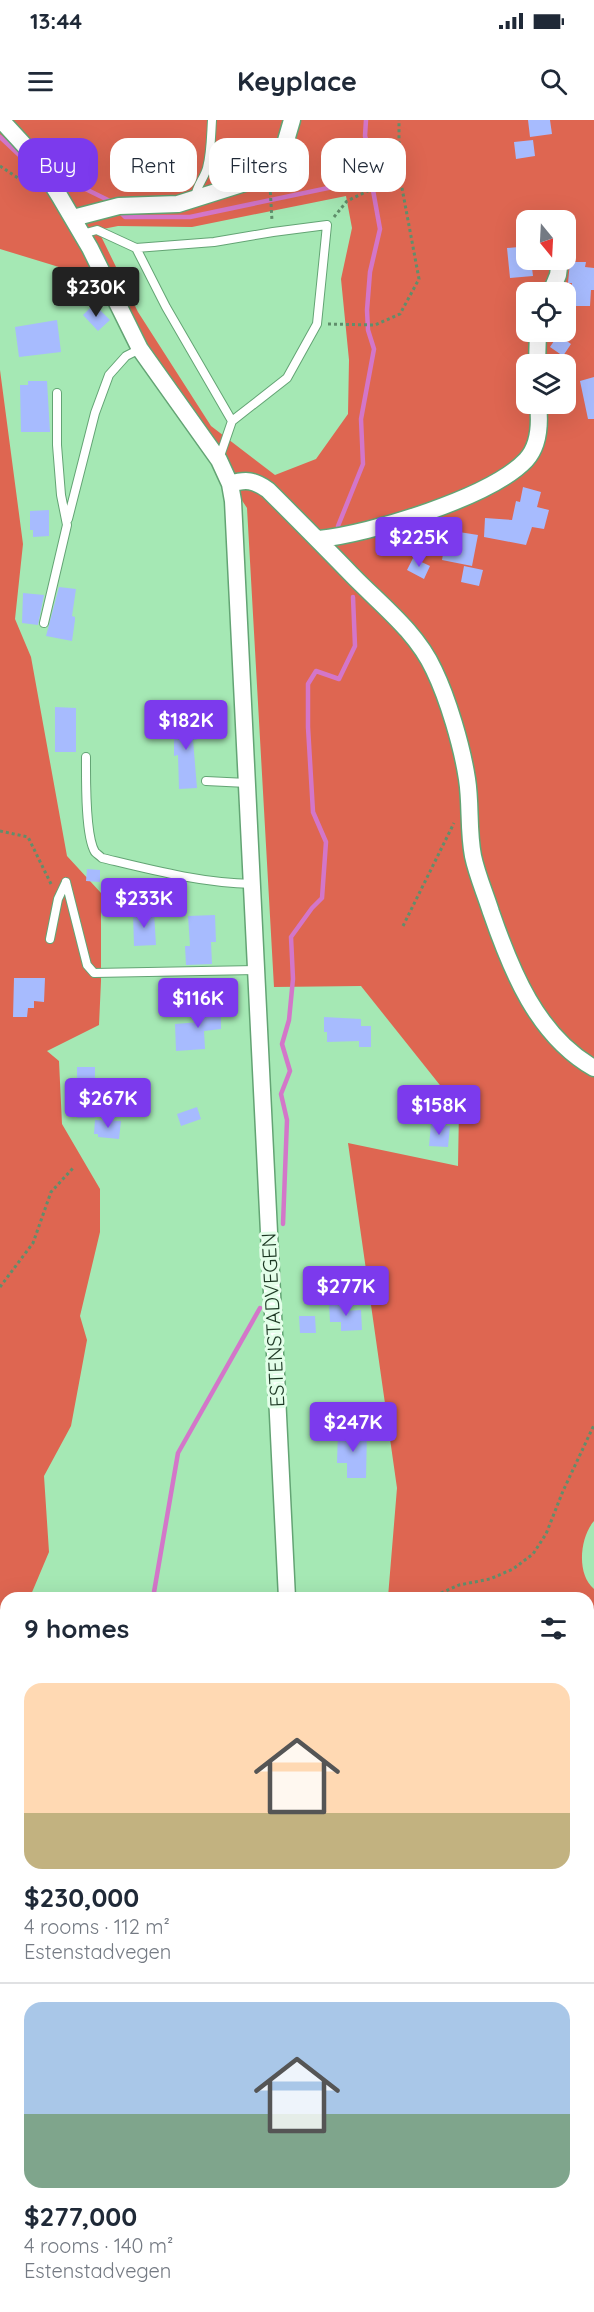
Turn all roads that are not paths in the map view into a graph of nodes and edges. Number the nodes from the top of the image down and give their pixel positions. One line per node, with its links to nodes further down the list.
1 (1, 120): 5 (street, ESTENSTADVEGEN)
2 (212, 120): 4 (lane)
3 (292, 120): 4 (street)
4 (195, 198): 5 (street)
5 (73, 218): 6 (street, ESTENSTADVEGEN)
6 (82, 234): 7 (lane); 8 (street, ESTENSTADVEGEN)
7 (136, 248): 11 (lane); 11 (lane)
8 (140, 349): 12 (street, ESTENSTADVEGEN); 14 (lane)
9 (57, 393): 14 (lane)
10 (538, 414): 15 (street)
11 (232, 421): 12 (lane)
12 (219, 460): 13 (street, ESTENSTADVEGEN)
13 (230, 484): 15 (street); 19 (street, ESTENSTADVEGEN)
14 (67, 525): 16 (lane)
15 (319, 540): 23 (street)
16 (44, 623)
17 (86, 757): 20 (lane)
18 (206, 782): 19 (lane)
19 (248, 783): 20 (street, ESTENSTADVEGEN)
20 (253, 885): 22 (street, ESTENSTADVEGEN)
21 (50, 939): 22 (lane)
22 (257, 970): 24 (street, ESTENSTADVEGEN)
23 (594, 1068)
24 (287, 1592)

